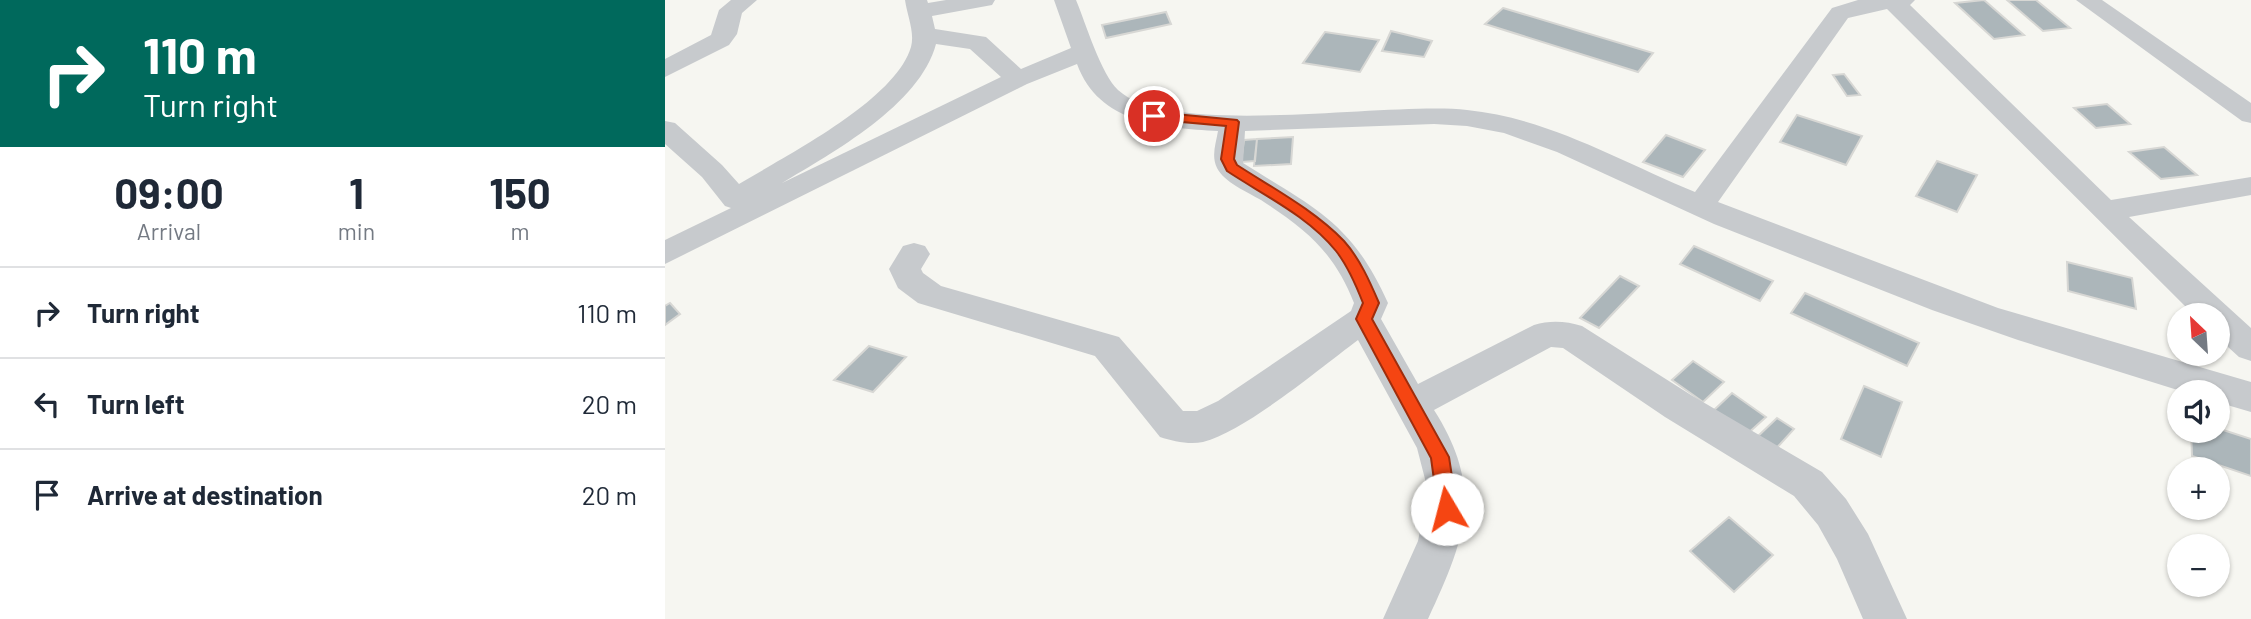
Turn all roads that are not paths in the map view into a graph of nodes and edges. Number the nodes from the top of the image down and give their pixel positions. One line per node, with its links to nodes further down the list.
1 (747, 0): 8 (street)
2 (984, 0): 6 (street)
3 (1065, 0): 7 (street)
4 (2087, 0): 10 (street)
5 (1898, 1): 15 (street); 16 (street)
6 (919, 15): 9 (street); 14 (street)
7 (1086, 51): 9 (street); 11 (street)
8 (665, 69)
9 (1018, 79): 14 (street)
10 (2251, 115)
11 (1233, 122): 15 (street); 20 (street)
12 (665, 129): 14 (street)
13 (2251, 186): 16 (street)
14 (741, 206): 17 (street)
15 (1700, 206): 23 (street)
16 (2105, 211): 19 (street)
17 (665, 253)
18 (914, 254): 20 (street)
19 (2202, 303)
20 (1364, 319): 24 (street)
21 (2230, 329): 22 (street)
22 (2251, 348)
23 (2251, 397)
24 (1411, 405): 25 (street); 26 (street)
25 (1405, 619)
26 (1885, 619)

